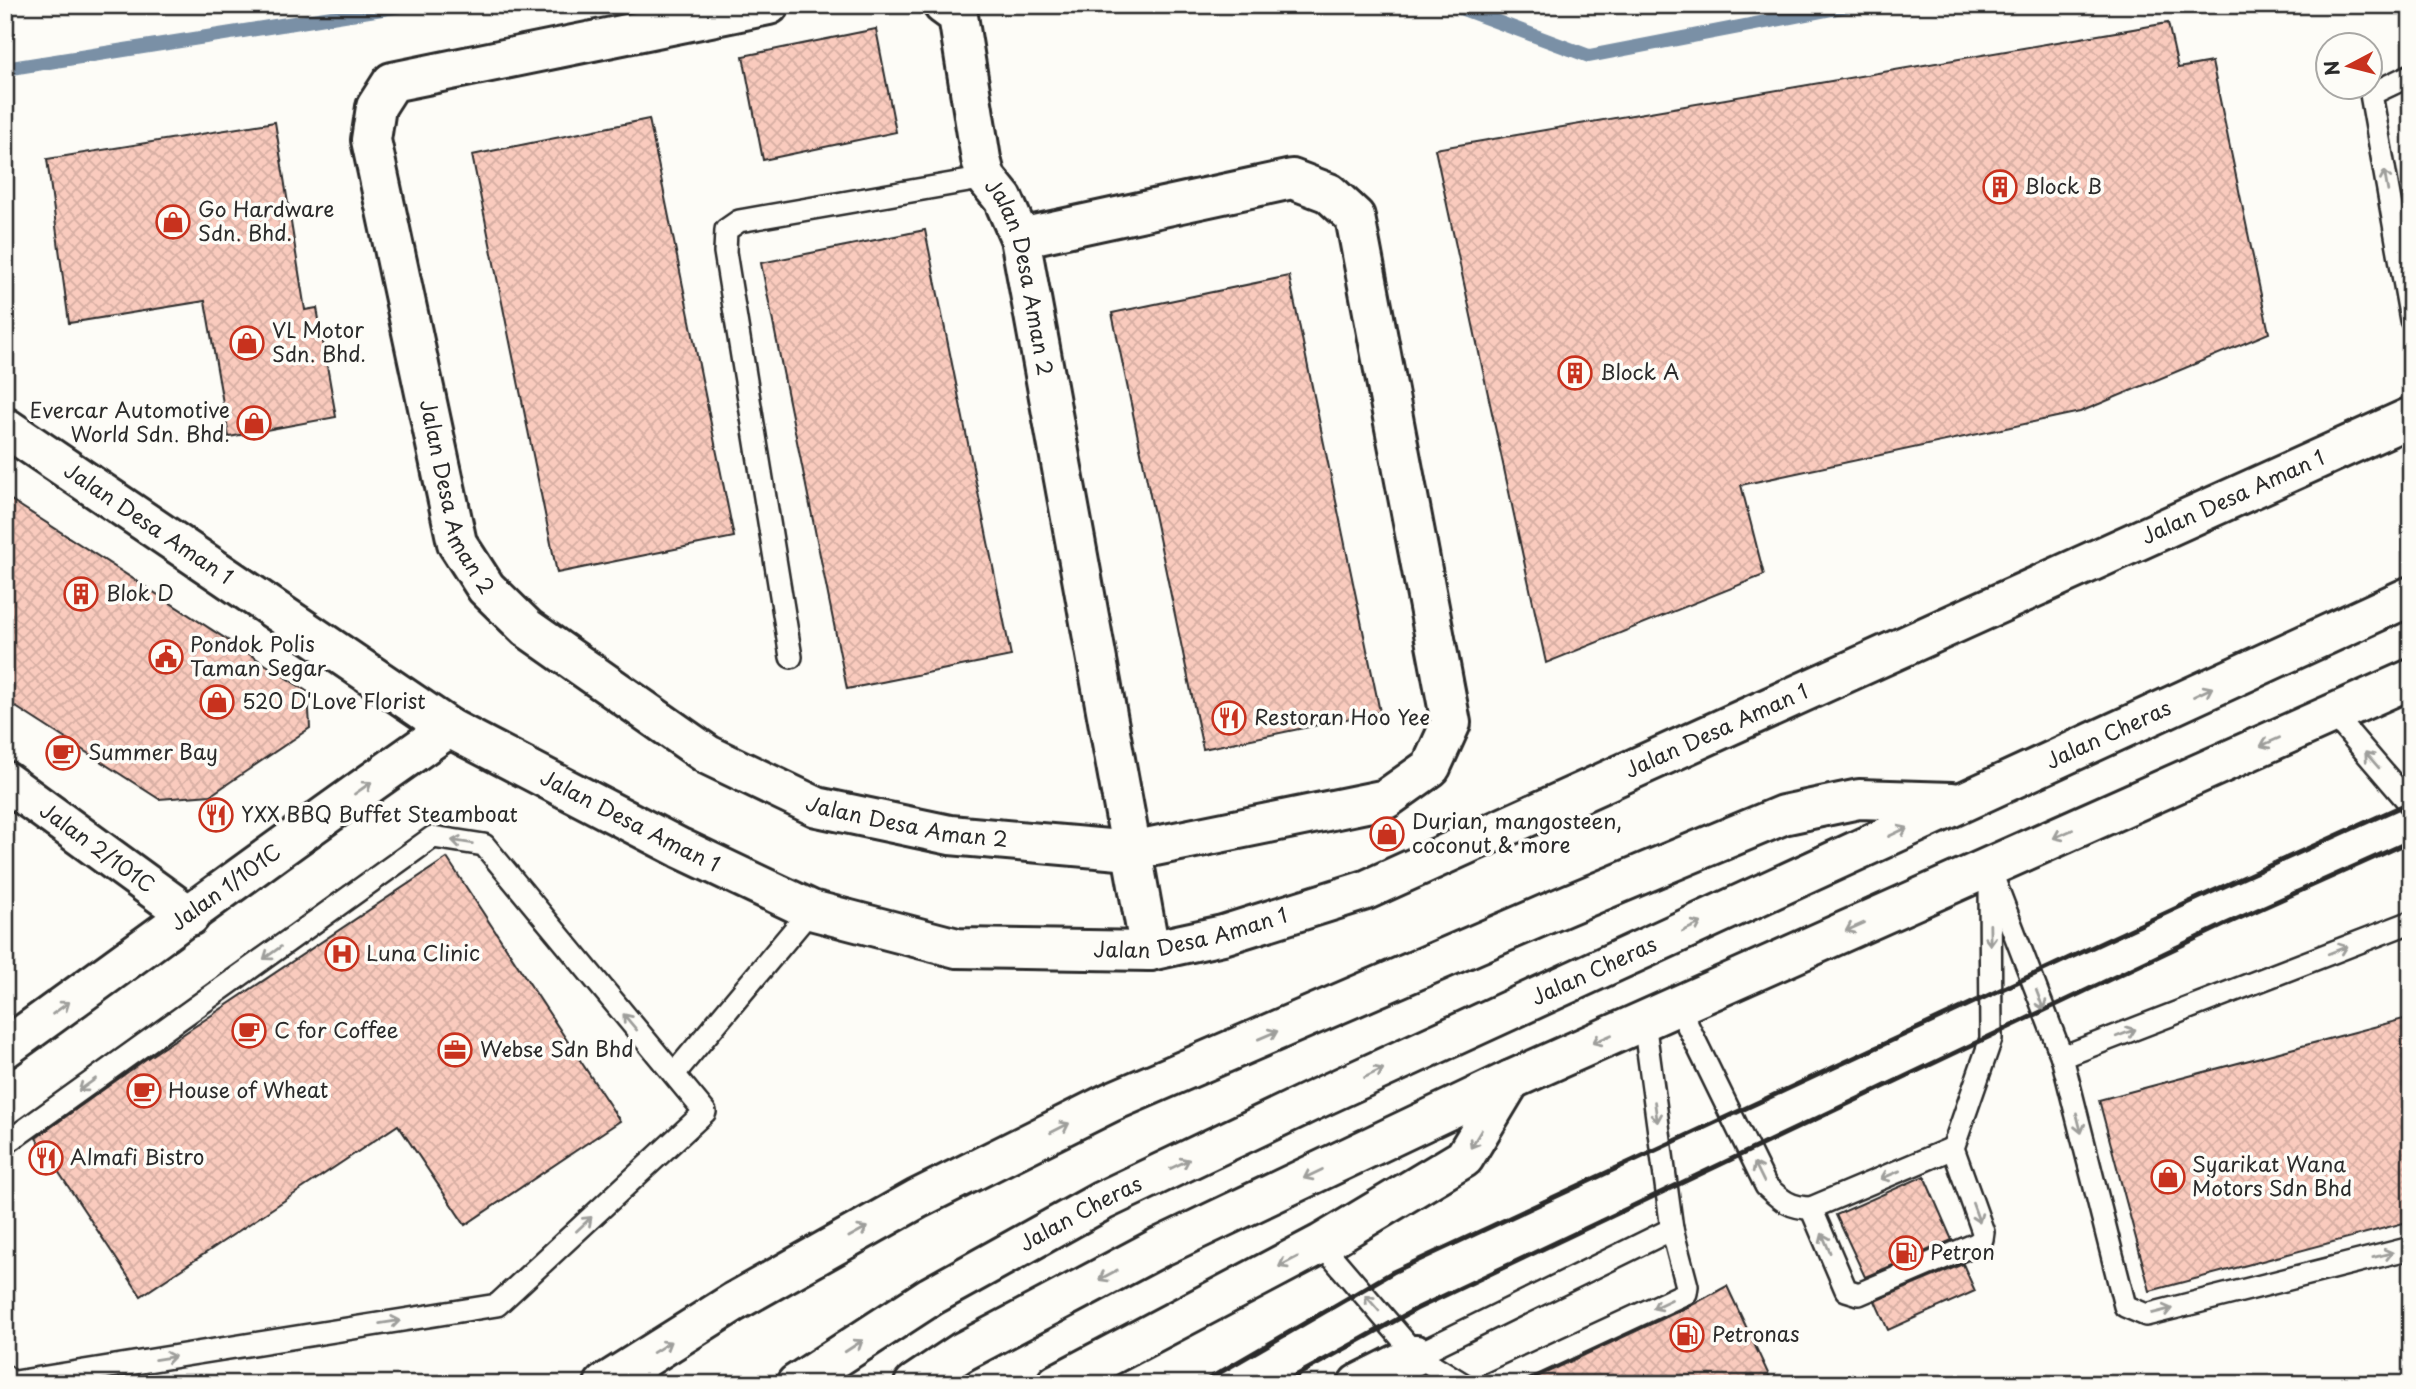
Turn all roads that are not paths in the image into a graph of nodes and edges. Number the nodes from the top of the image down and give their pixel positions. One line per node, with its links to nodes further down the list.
1 (769, 5): 17 (main road, Jalan Desa Aman 2)
2 (943, 5): 4 (main road, Jalan Desa Aman 2)
3 (2411, 75): 6 (lane, one-way to 3)
4 (986, 178): 5 (main road, Jalan Desa Aman 2); 10 (lane)
5 (1020, 238): 17 (main road, Jalan Desa Aman 2); 17 (main road)
6 (2411, 320)
7 (2411, 417): 22 (main road, Jalan Desa Aman 1)
8 (5, 427): 13 (main road, Jalan Desa Aman 1)
9 (2411, 596): 15 (main road, Jalan Cheras, one-way to 9)
10 (791, 657)
11 (2411, 680): 12 (main road)
12 (2333, 714): 16 (lane, one-way to 12); 18 (main road, one-way to 18)
13 (449, 728): 19 (main road, Jalan Desa Aman 1); 20 (main road, Jalan 1/101C, one-way to 13)
14 (5, 781): 20 (main road, Jalan 2/101C)
15 (1963, 802): 36 (main road, one-way to 15); 37 (main road, Jalan Cheras, one-way to 15)
16 (2411, 805)
17 (1131, 851): 22 (main road, Jalan Desa Aman 2)
18 (1989, 867): 23 (main road, one-way to 23); 25 (lane, one-way to 25); 29 (lane, one-way to 29)
19 (811, 910): 22 (main road, Jalan Desa Aman 1); 26 (lane)
20 (190, 916): 24 (main road, Jalan 1/101C, one-way to 20)
21 (2411, 922): 25 (lane, one-way to 21)
22 (1150, 951)
23 (1661, 1013): 27 (main road, one-way to 27); 30 (lane, one-way to 23); 31 (lane, one-way to 31)
24 (5, 1048)
25 (2062, 1057): 33 (lane, one-way to 33)
26 (674, 1074): 28 (lane, one-way to 28); 35 (lane, one-way to 26)
27 (1511, 1080): 32 (main road, one-way to 32); 38 (main road, one-way to 38)
28 (5, 1144)
29 (1954, 1148): 30 (lane, one-way to 30); 30 (lane, one-way to 30)
30 (1811, 1208)
31 (1672, 1228): 34 (lane); 42 (lane, one-way to 42)
32 (1321, 1244): 34 (lane, one-way to 32); 39 (main road, one-way to 39)
33 (2411, 1248)
34 (1416, 1355): 40 (main road); 41 (lane)
35 (5, 1376)
36 (604, 1384)
37 (796, 1384)
38 (914, 1384)
39 (1056, 1384)
40 (1358, 1384)
41 (1463, 1384)
42 (1490, 1384)

